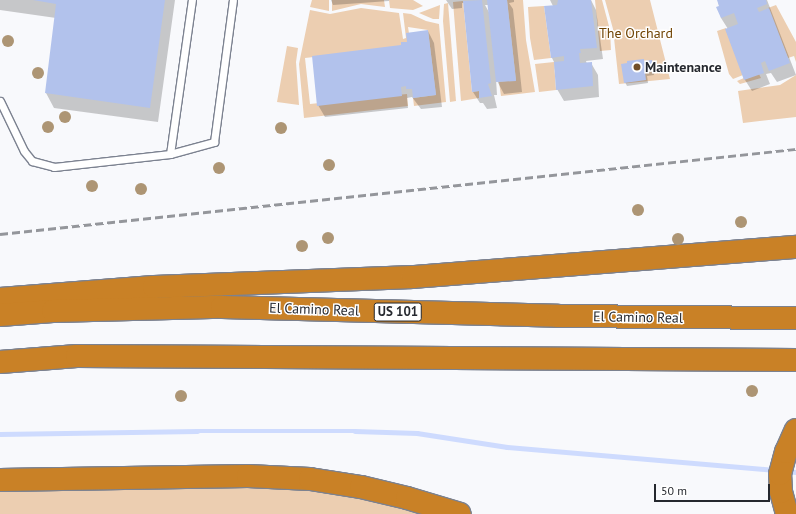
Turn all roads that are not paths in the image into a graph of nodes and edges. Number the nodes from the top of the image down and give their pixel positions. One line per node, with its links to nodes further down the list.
1 (192, 0): 4 (lane)
2 (234, 0): 4 (lane)
3 (0, 101): 4 (lane)
4 (170, 154)
5 (796, 248): 6 (highway)
6 (0, 299)
7 (0, 315): 8 (highway, El Camino Real / US 101)
8 (796, 318)
9 (796, 360): 10 (highway)
10 (0, 362)
11 (796, 430): 14 (highway)
12 (0, 480): 13 (highway)
13 (460, 514)
14 (787, 514)

